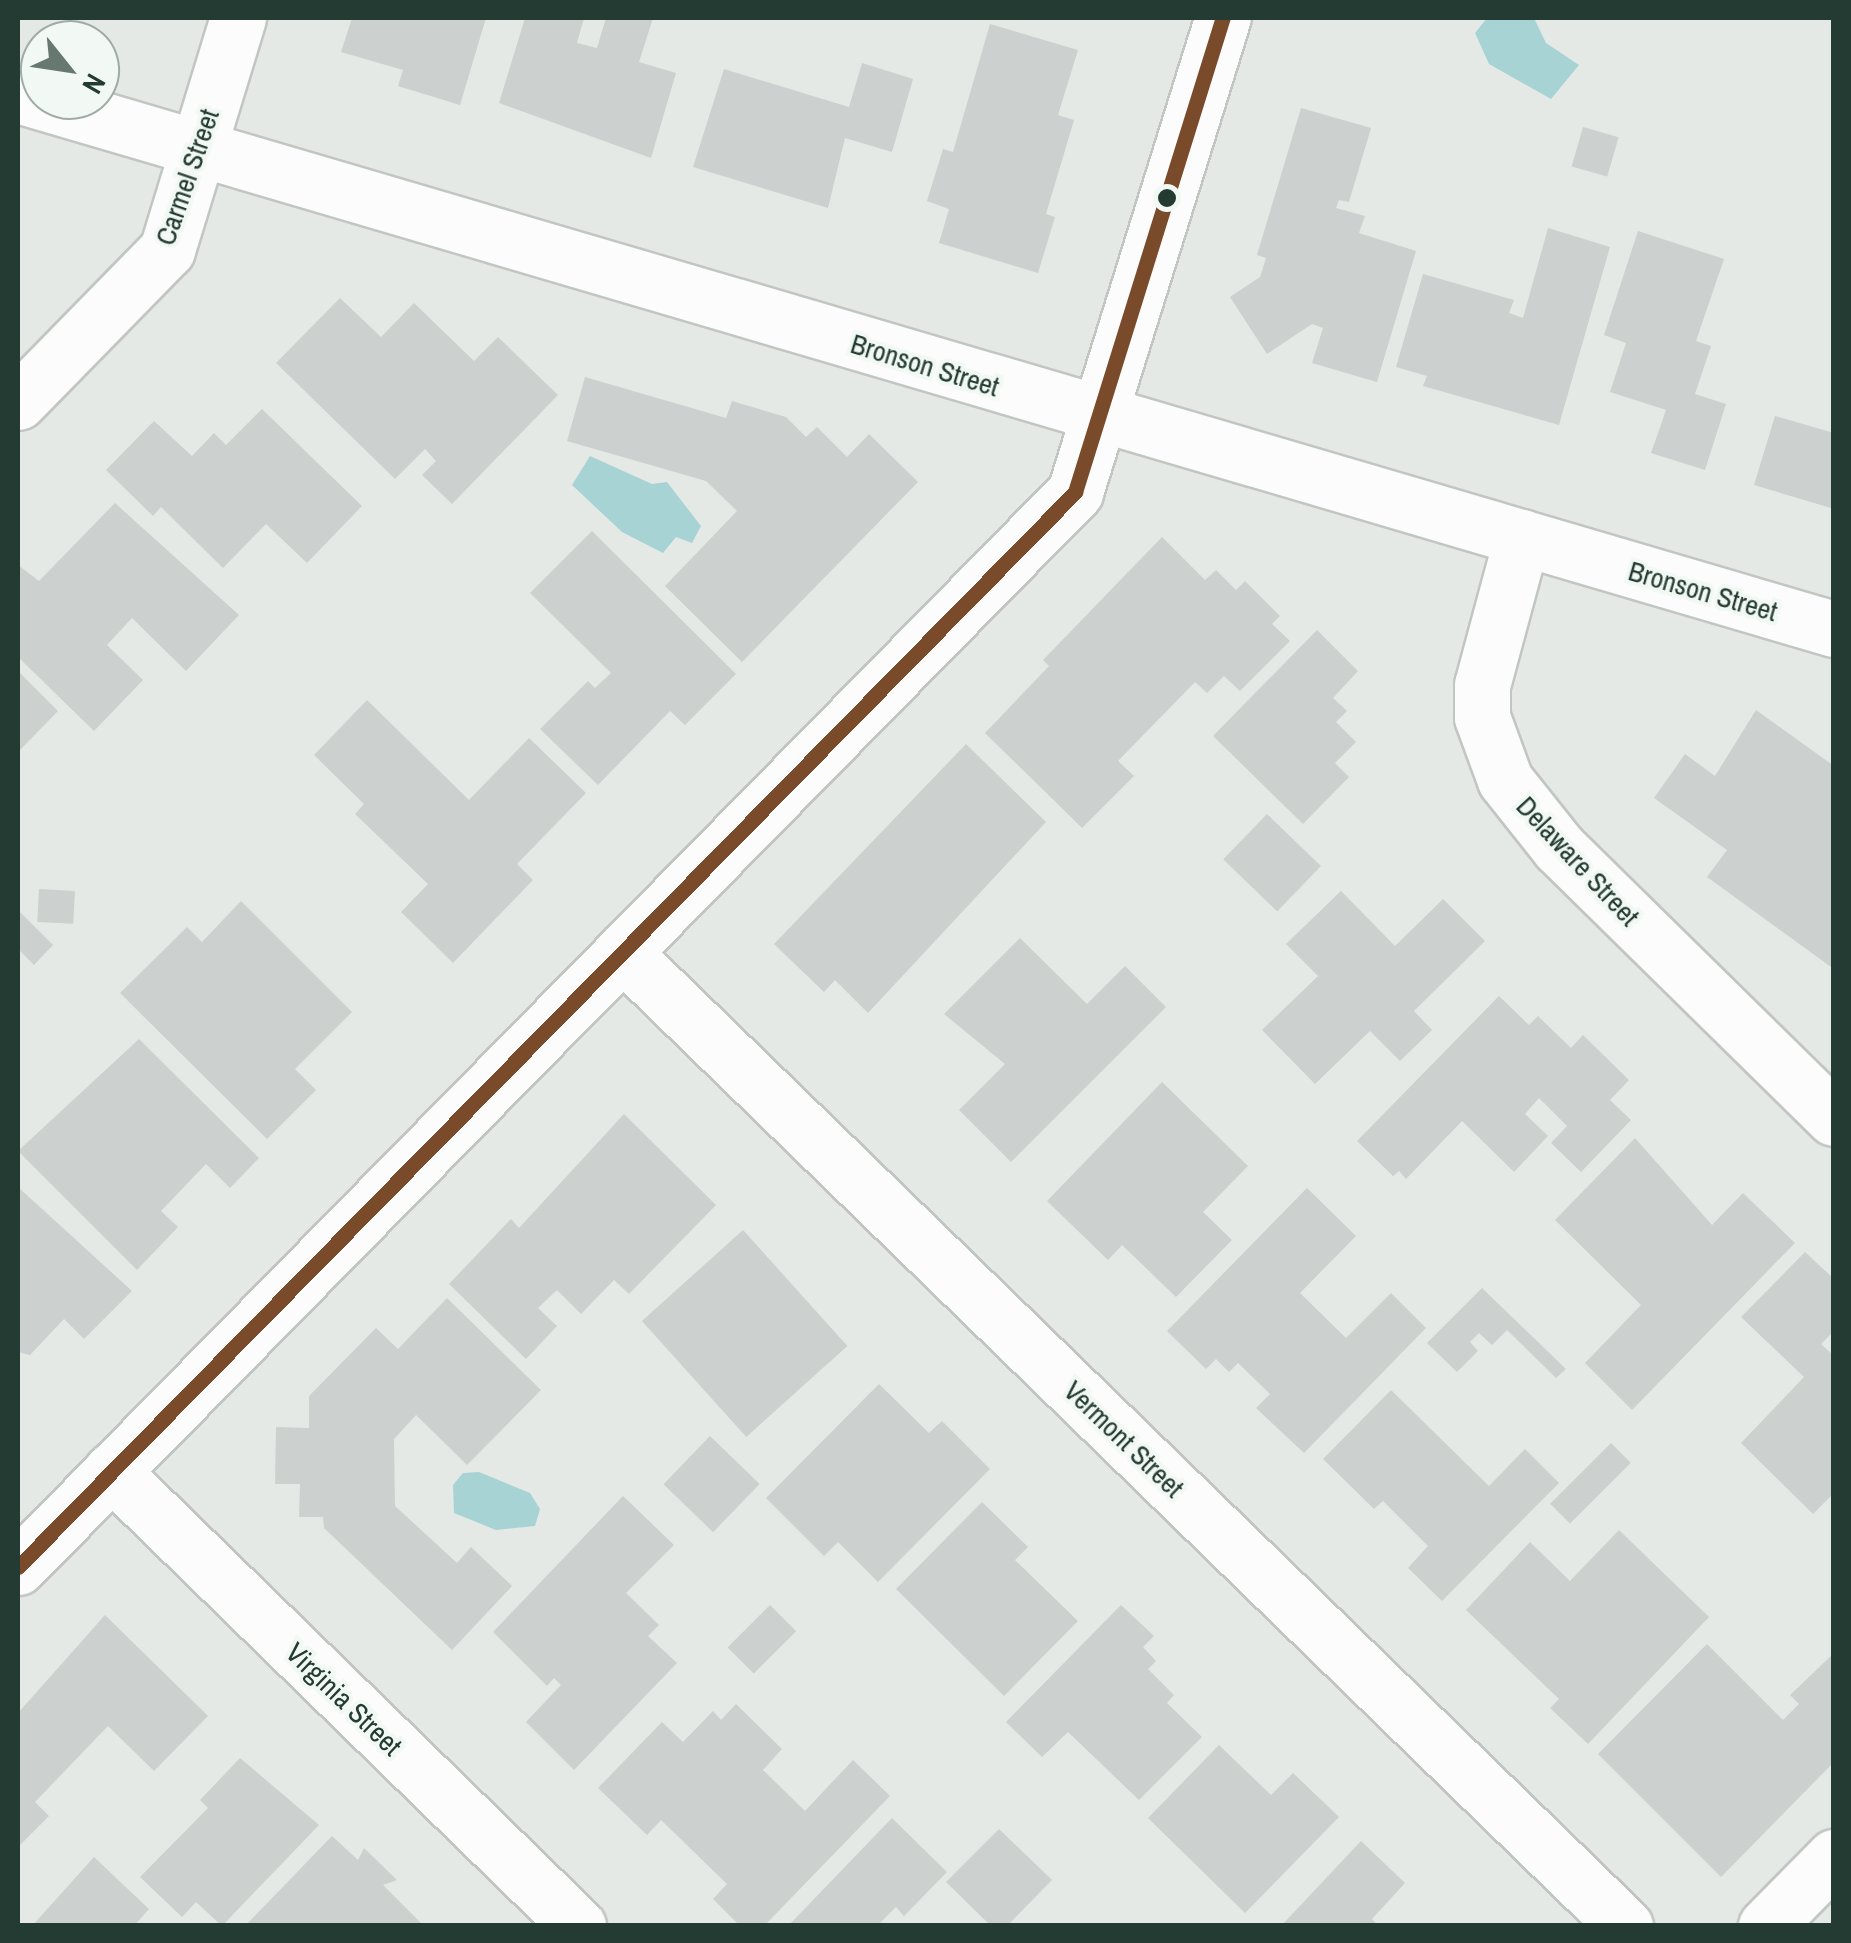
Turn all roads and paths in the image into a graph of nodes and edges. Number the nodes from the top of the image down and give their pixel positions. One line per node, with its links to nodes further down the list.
1 (238, 18): 4 (street, Carmel Street)
2 (1223, 18): 6 (street)
3 (18, 94): 4 (street, Bronson Street)
4 (199, 149): 5 (street, Carmel Street); 6 (street, Bronson Street)
5 (18, 402)
6 (1100, 417): 7 (street, Bronson Street); 9 (street)
7 (1522, 537): 8 (street, Bronson Street); 10 (street, Delaware Street)
8 (1834, 629)
9 (622, 952): 11 (street); 15 (street, Vermont Street)
10 (1834, 1118)
11 (112, 1472): 12 (street); 14 (street, Virginia Street)
12 (18, 1567)
13 (1834, 1858): 16 (street)
14 (578, 1926)
15 (1625, 1926)
16 (1766, 1926)

